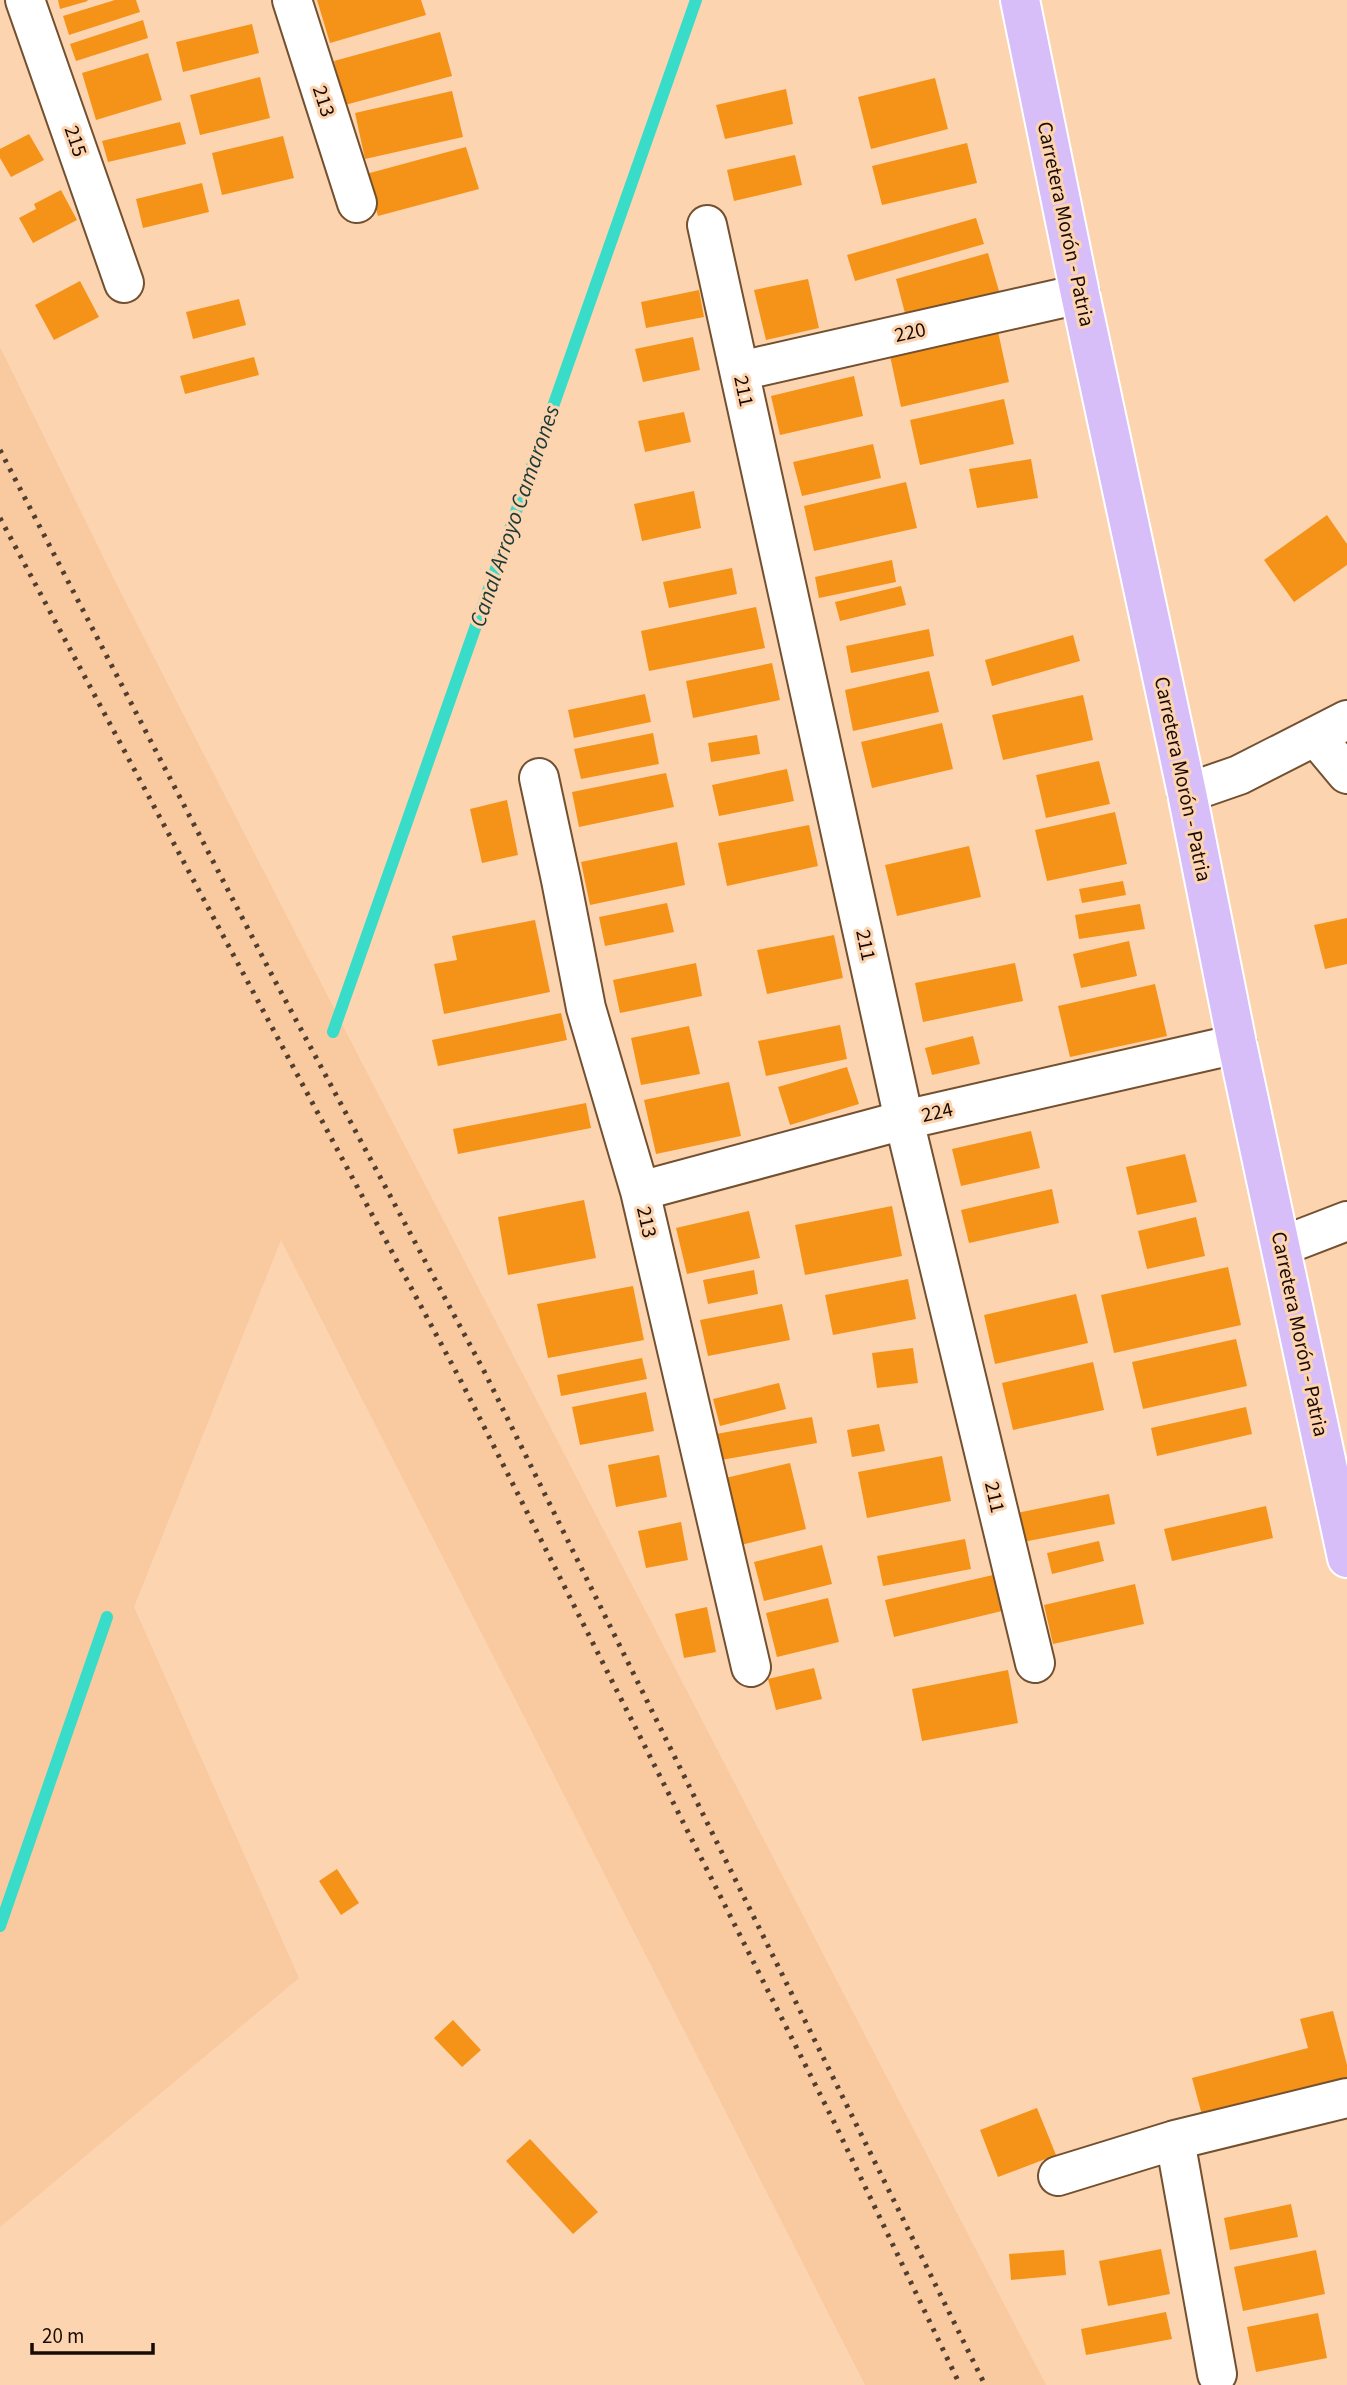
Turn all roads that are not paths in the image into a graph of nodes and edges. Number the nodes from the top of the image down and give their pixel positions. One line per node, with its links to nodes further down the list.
1 (25, 0): 6 (street, 215)
2 (292, 0): 4 (street, 213)
3 (1020, 0): 7 (main road, Carretera Morón - Patria)
4 (357, 203)
5 (707, 225): 8 (street, 211)
6 (124, 284)
7 (1080, 294): 8 (street, 220); 12 (main road, Carretera Morón - Patria)
8 (740, 371): 14 (street, 211)
9 (1332, 728): 10 (street); 12 (street)
10 (1347, 774)
11 (539, 778): 15 (street, 213)
12 (1187, 793): 13 (main road, Carretera Morón - Patria)
13 (1237, 1044): 14 (street, 224); 17 (main road, Carretera Morón - Patria)
14 (904, 1120): 15 (street, 224); 19 (street, 211)
15 (640, 1191): 20 (street, 213)
16 (1347, 1221): 17 (street)
17 (1282, 1247): 18 (main road, Carretera Morón - Patria)
18 (1347, 1558)
19 (1034, 1663)
20 (751, 1667)
21 (1347, 2098): 22 (street)
22 (1175, 2140): 23 (street); 24 (street)
23 (1058, 2176)
24 (1217, 2374)

